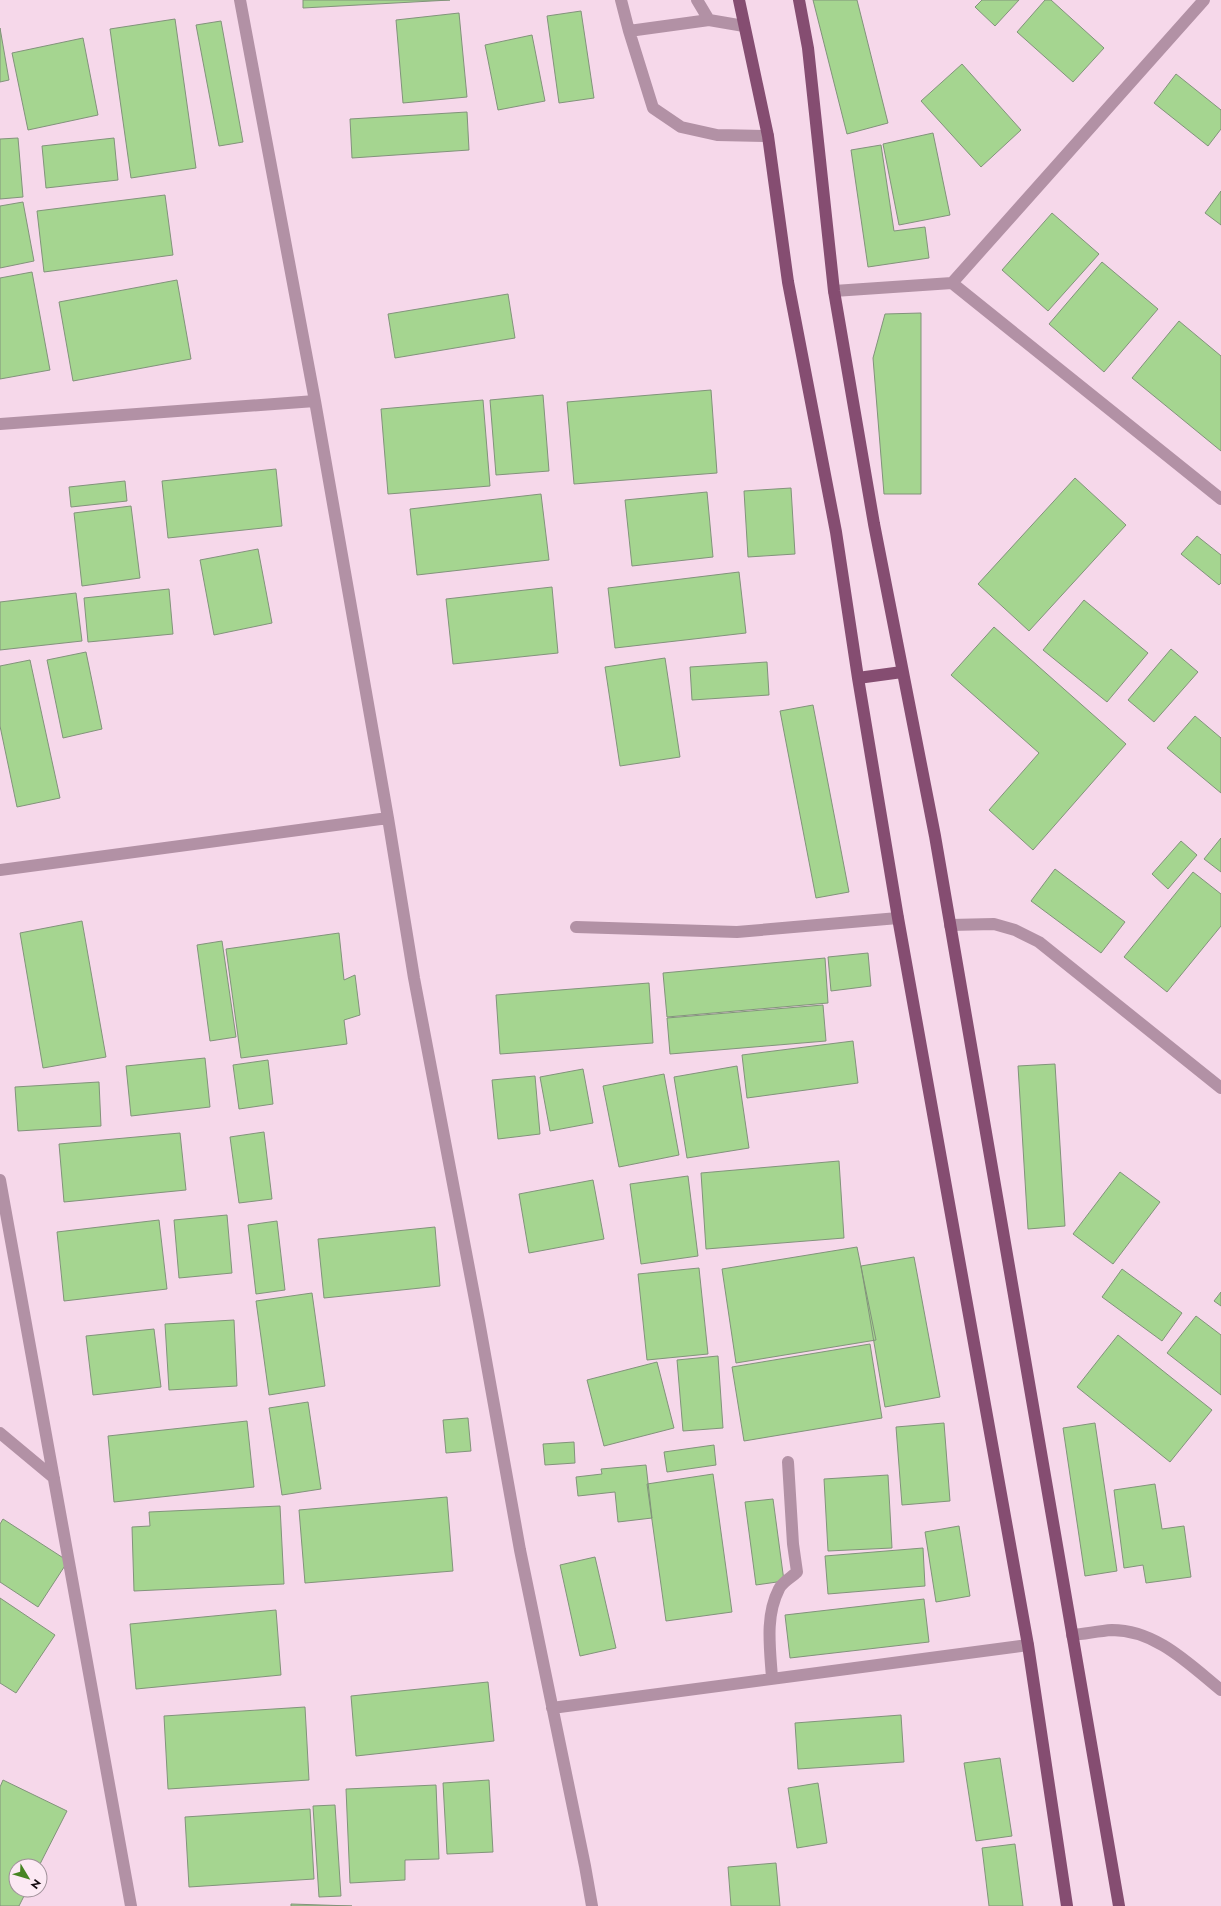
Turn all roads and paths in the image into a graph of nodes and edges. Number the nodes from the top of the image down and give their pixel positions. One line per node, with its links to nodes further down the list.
1 (240, 0): 13 (street)
2 (621, 0): 9 (street)
3 (697, 0): 7 (street)
4 (739, 0): 8 (main road)
5 (799, 0): 12 (main road)
6 (1204, 0): 11 (street)
7 (709, 20): 8 (street); 9 (street)
8 (744, 26): 10 (main road)
9 (628, 31): 10 (street)
10 (768, 136): 17 (main road)
11 (952, 283): 12 (street); 15 (street)
12 (834, 291): 16 (main road)
13 (315, 401): 14 (street); 18 (street)
14 (0, 424)
15 (1221, 499)
16 (902, 672): 17 (main road); 21 (main road)
17 (858, 678): 20 (main road)
18 (388, 818): 19 (street); 32 (street)
19 (0, 870)
20 (898, 918): 22 (street); 29 (main road)
21 (950, 925): 23 (street); 28 (main road)
22 (576, 927)
23 (1221, 1088)
24 (0, 1180): 27 (street)
25 (0, 1433): 27 (street)
26 (788, 1462): 30 (street)
27 (54, 1478): 33 (street)
28 (1072, 1635): 31 (street); 36 (main road)
29 (1028, 1645): 30 (street); 35 (main road)
30 (772, 1678): 32 (street)
31 (1221, 1690)
32 (552, 1708): 34 (street)
33 (131, 1906)
34 (592, 1906)
35 (1067, 1906)
36 (1119, 1906)

